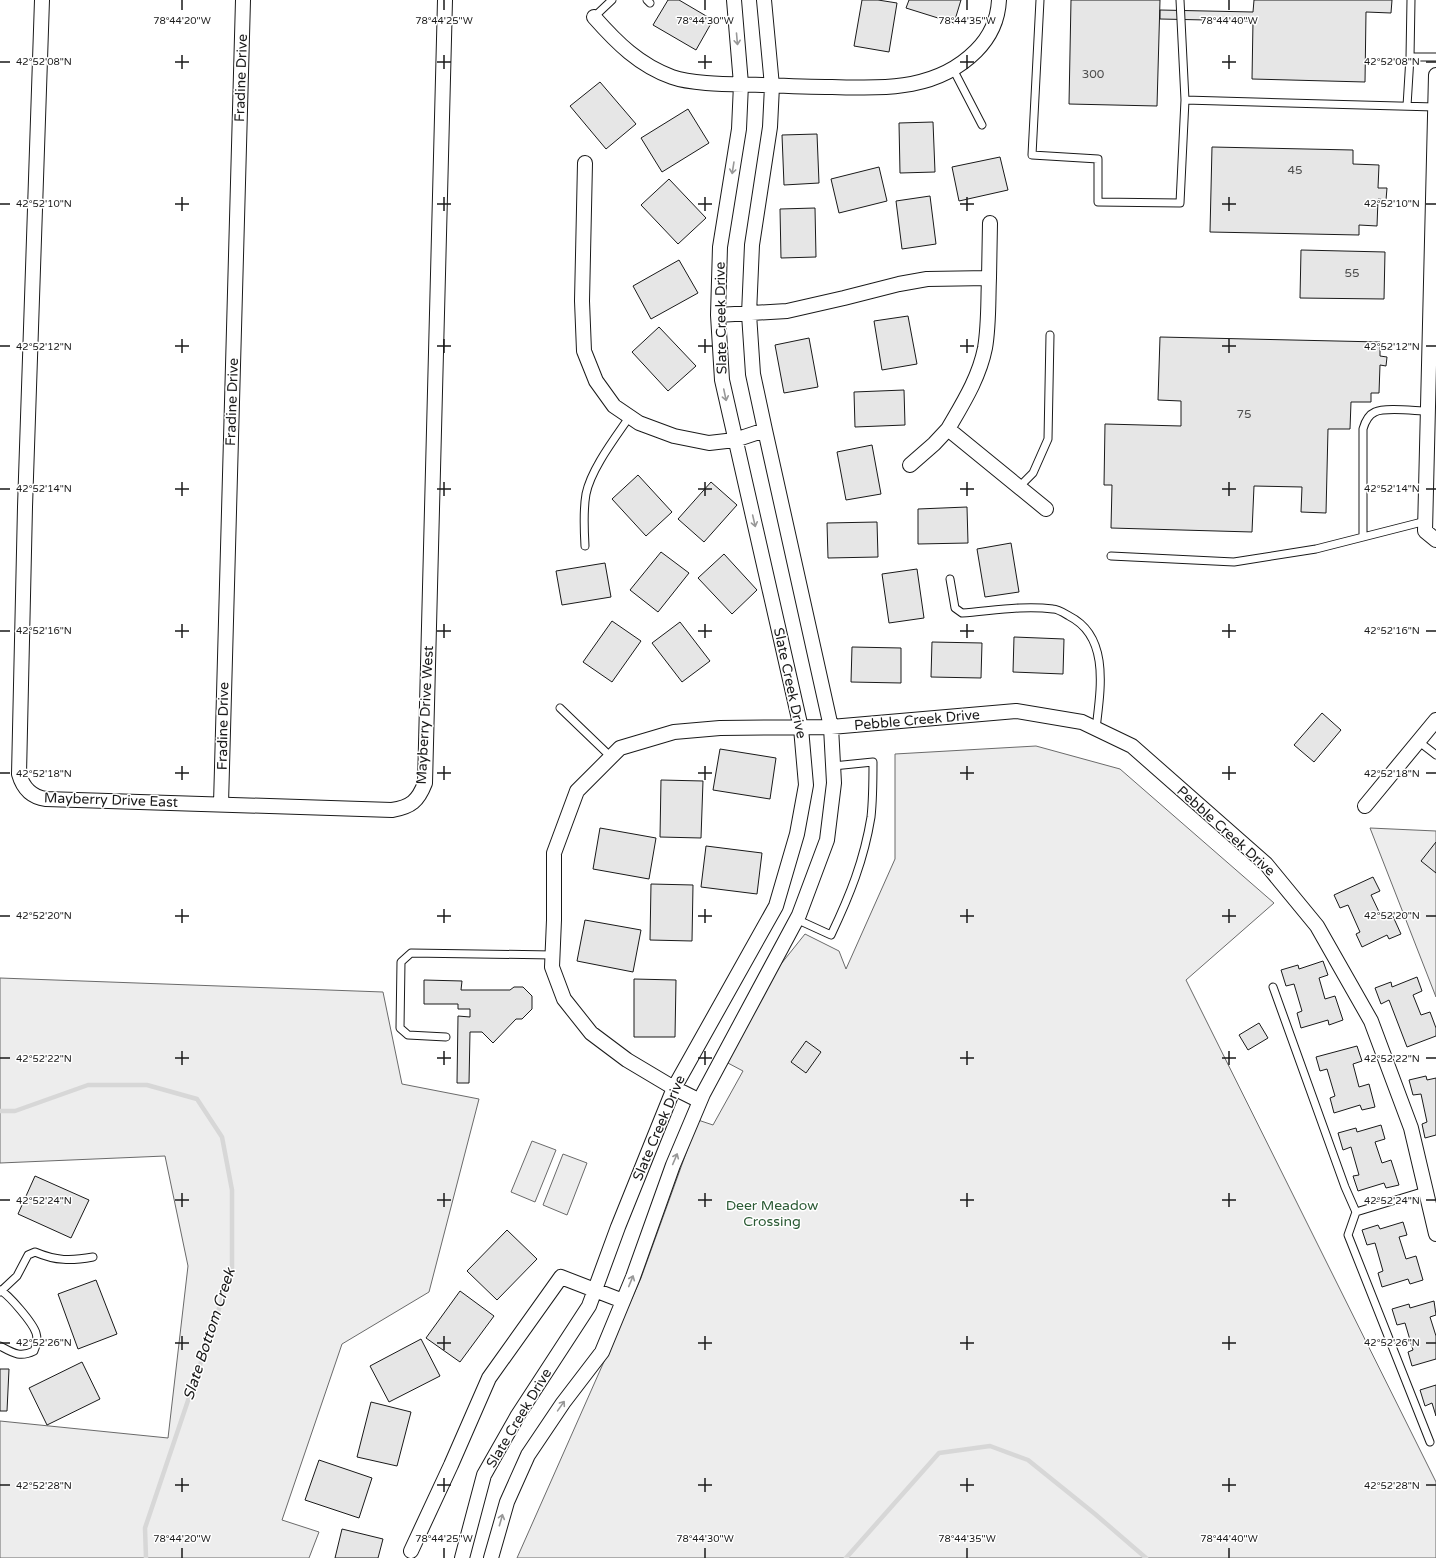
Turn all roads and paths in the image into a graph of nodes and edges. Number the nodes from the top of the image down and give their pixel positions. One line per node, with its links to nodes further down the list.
1 (42, 0): 52 (street, Mayberry Drive East)
2 (243, 0): 52 (street, Fradine Drive)
3 (445, 0): 52 (street, Mayberry Drive West)
4 (612, 0): 11 (lane)
5 (734, 0): 16 (street, Slate Creek Drive, one-way to 16)
6 (764, 0): 17 (street, Slate Creek Drive)
7 (999, 0): 14 (street)
8 (1040, 0): 18 (lane)
9 (1180, 0): 18 (lane)
10 (1411, 0): 12 (lane)
11 (594, 17): 16 (street)
12 (1410, 56): 13 (lane); 19 (lane)
13 (1436, 56)
14 (953, 69): 17 (street); 21 (lane)
15 (1436, 75): 20 (street)
16 (741, 84): 17 (street); 26 (street, Slate Creek Drive, one-way to 26)
17 (772, 86): 25 (street, Slate Creek Drive)
18 (1185, 100): 19 (lane)
19 (1407, 106): 20 (lane)
20 (1435, 108): 28 (street)
21 (982, 125)
22 (585, 163): 30 (street)
23 (990, 223): 24 (street)
24 (989, 278): 25 (street); 31 (street)
25 (749, 314): 26 (street); 32 (street, Slate Creek Drive)
26 (718, 315): 33 (street, Slate Creek Drive, one-way to 33)
27 (1050, 334): 35 (lane)
28 (1433, 349): 29 (street)
29 (1428, 411): 37 (street); 38 (lane)
30 (630, 416): 33 (street); 40 (lane)
31 (948, 429): 34 (street); 35 (street)
32 (764, 430): 33 (street); 45 (street, Slate Creek Drive)
33 (735, 440): 46 (street, Slate Creek Drive, one-way to 46)
34 (910, 465)
35 (1020, 487): 36 (street)
36 (1046, 509)
37 (1426, 521): 38 (lane); 39 (street)
38 (1363, 537): 41 (lane)
39 (1436, 540)
40 (585, 546)
41 (1111, 556)
42 (950, 579): 47 (lane)
43 (560, 708): 50 (lane)
44 (1436, 720): 48 (street)
45 (831, 727): 46 (street, Pebble Creek Drive); 47 (street, Pebble Creek Drive); 51 (street, Slate Creek Drive)
46 (801, 728): 50 (street, Pebble Creek Drive); 58 (street, Slate Creek Drive)
47 (1096, 729): 60 (street, Pebble Creek Drive)
48 (1418, 741): 49 (lane); 53 (street)
49 (1436, 756)
50 (611, 757): 55 (street, Pebble Creek Drive)
51 (834, 766): 54 (street, Slate Creek Drive); 54 (lane)
52 (221, 804)
53 (1365, 806)
54 (796, 920): 59 (street, Slate Creek Drive)
55 (553, 955): 57 (lane); 58 (street, Pebble Creek Drive)
56 (1273, 987): 61 (lane)
57 (446, 1037)
58 (674, 1088): 59 (street, Pebble Creek Drive); 64 (street, Slate Creek Drive)
59 (700, 1101): 66 (street, Slate Creek Drive, one-way to 59)
60 (1425, 1190): 61 (lane); 62 (street, Pebble Creek Drive)
61 (1356, 1212): 68 (lane)
62 (1436, 1234)
63 (93, 1257): 65 (lane)
64 (595, 1289): 66 (street); 69 (street); 70 (street, Slate Creek Drive)
65 (1, 1291): 67 (lane)
66 (623, 1301): 71 (street, Slate Creek Drive, one-way to 66)
67 (0, 1346)
68 (1430, 1442)
69 (411, 1551)
70 (462, 1558)
71 (491, 1558)

